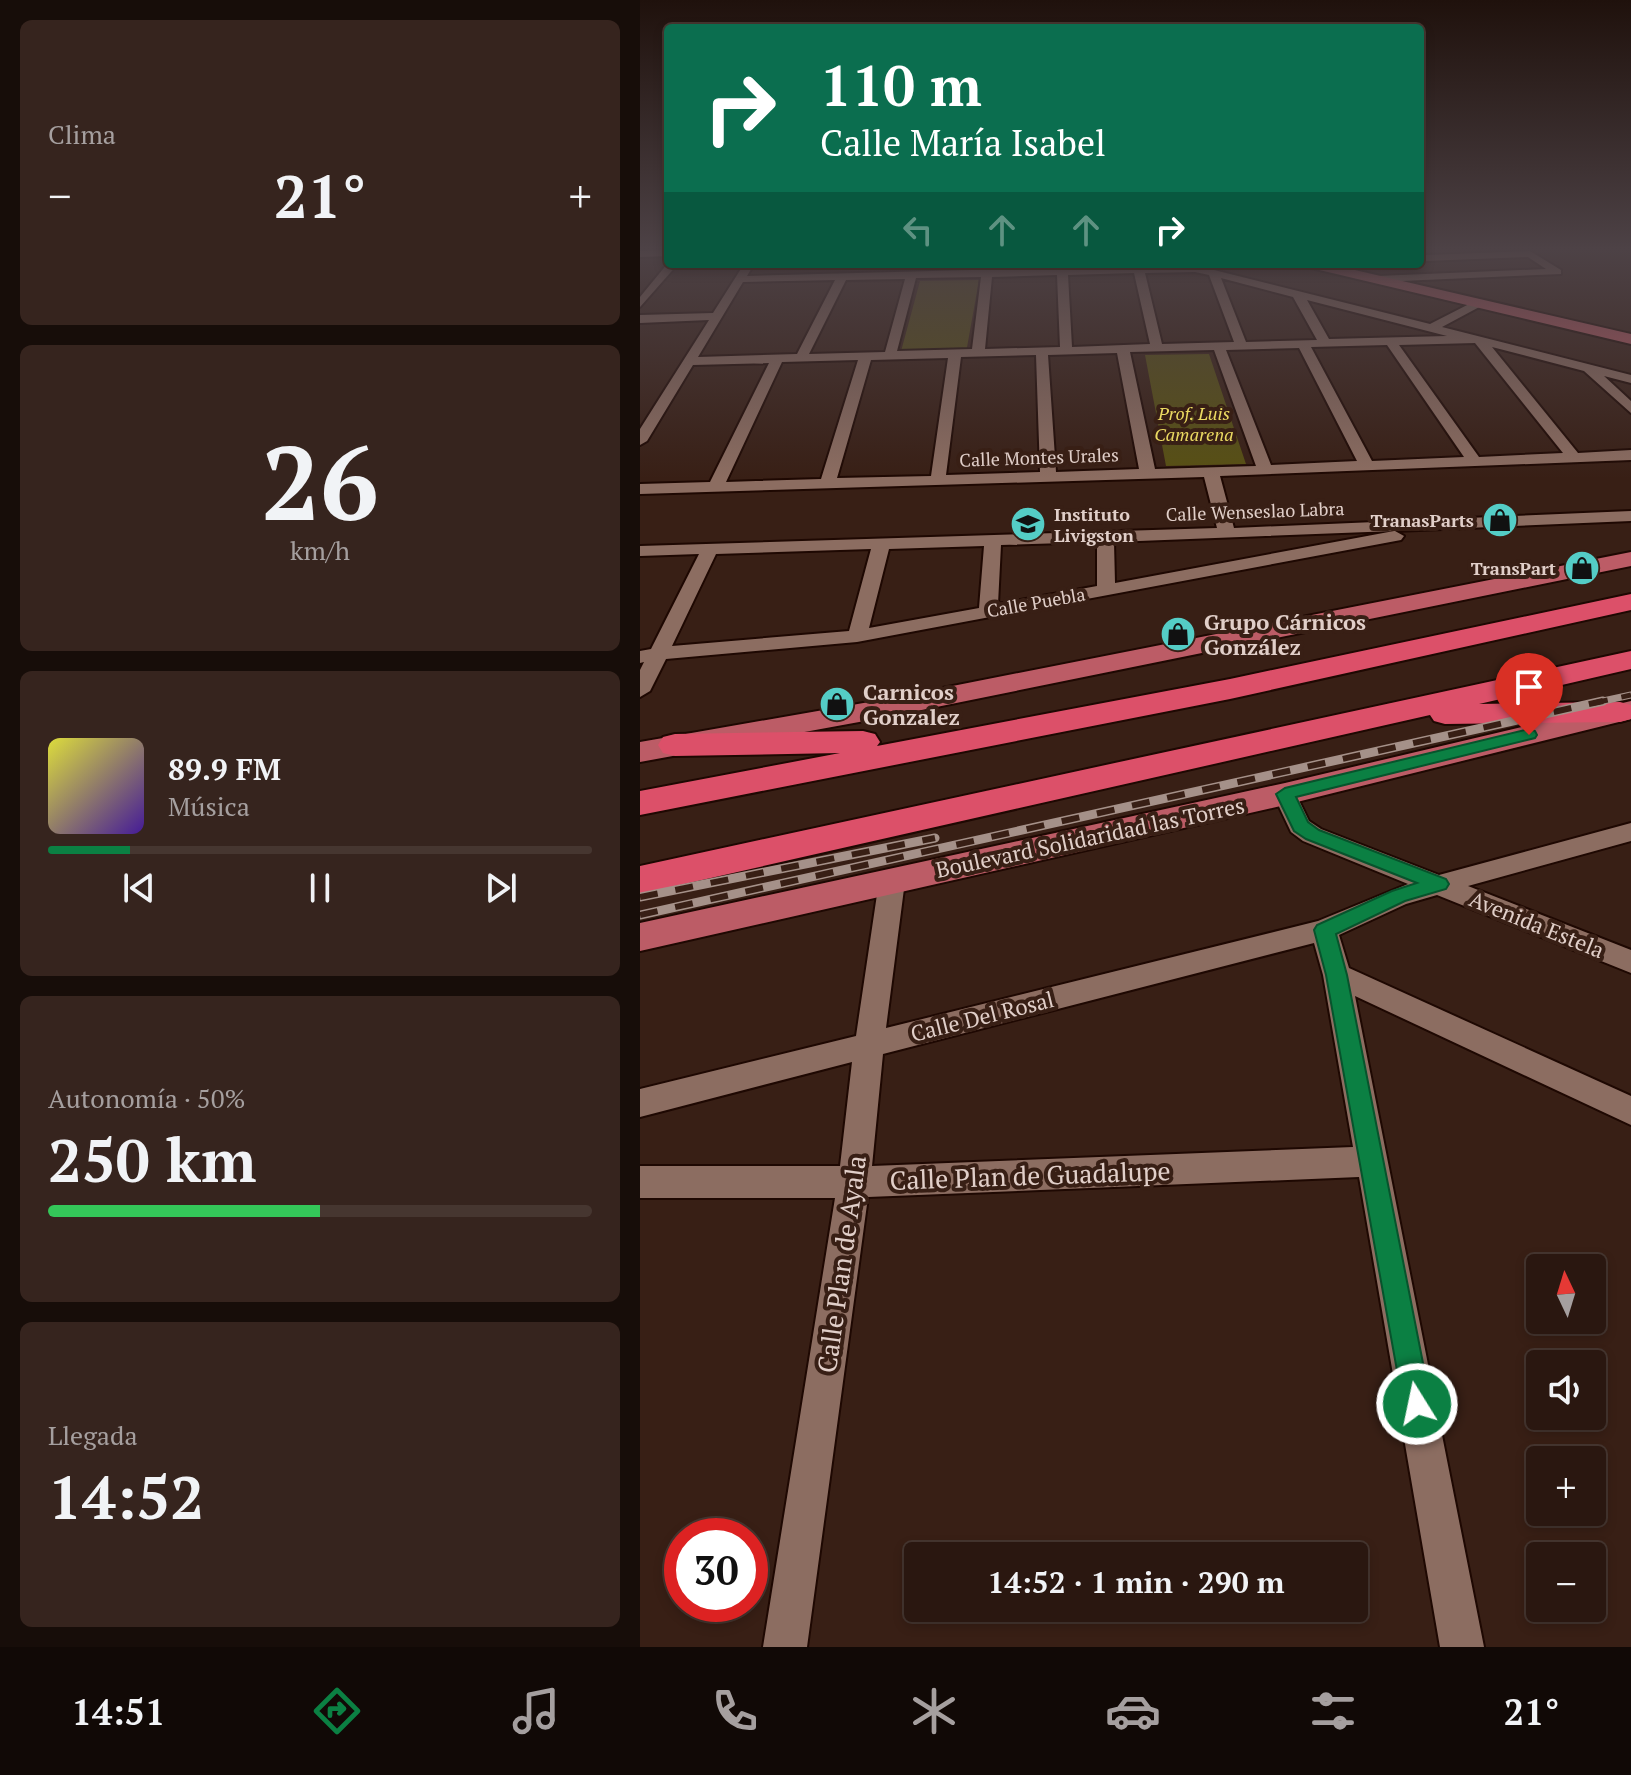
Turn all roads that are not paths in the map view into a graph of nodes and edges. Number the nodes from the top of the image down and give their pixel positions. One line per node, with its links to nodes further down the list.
1 (712, 326): 32 (street)
2 (817, 326): 30 (street)
3 (898, 326): 29 (street)
4 (981, 326): 26 (street)
5 (1065, 326): 24 (street)
6 (1152, 326): 22 (street)
7 (1234, 326): 20 (street)
8 (1315, 326): 18 (street)
9 (1423, 326): 13 (street)
10 (1437, 326): 13 (street)
11 (1456, 326): 14 (street)
12 (1575, 326): 15 (main road)
13 (1432, 328): 14 (street)
14 (1447, 332): 16 (street)
15 (1631, 339)
16 (1476, 340): 17 (street); 33 (street); 38 (street)
17 (1390, 341): 18 (street); 39 (street)
18 (1325, 343): 19 (street)
19 (1303, 344): 20 (street); 40 (street)
20 (1242, 346): 21 (street)
21 (1219, 347): 22 (street); 41 (street)
22 (1157, 348): 23 (street)
23 (1123, 349): 24 (street); 43 (street)
24 (1066, 351): 25 (street)
25 (1042, 352): 26 (street); 44 (street)
26 (978, 354): 27 (street)
27 (955, 355): 29 (street); 45 (street)
28 (866, 356): 29 (street); 30 (street); 46 (street)
29 (890, 356)
30 (801, 358): 31 (street)
31 (777, 359): 32 (street); 47 (street)
32 (692, 361): 36 (street)
33 (1588, 367): 34 (street); 35 (street)
34 (1631, 379)
35 (1631, 409)
36 (640, 441)
37 (1631, 455): 38 (street, Calle Montes Urales)
38 (1574, 457): 39 (street, Calle Montes Urales)
39 (1474, 461): 40 (street, Calle Montes Urales)
40 (1366, 464): 41 (street, Calle Montes Urales)
41 (1265, 469): 42 (street, Calle Montes Urales)
42 (1211, 472): 43 (street, Calle Montes Urales); 51 (street)
43 (1148, 474): 44 (street, Calle Montes Urales)
44 (1048, 477): 45 (street, Calle Montes Urales)
45 (938, 480): 46 (street, Calle Montes Urales)
46 (828, 483): 47 (street, Calle Montes Urales)
47 (716, 486): 48 (street, Calle Montes Urales)
48 (640, 489)
49 (1631, 516): 50 (street, Calle Wenseslao Labra)
50 (1428, 524): 51 (street, Calle Wenseslao Labra); 58 (street, Calle Puebla)
51 (1218, 533): 52 (street, Calle Wenseslao Labra); 58 (street)
52 (1105, 536): 53 (street, Calle Wenseslao Labra); 59 (street)
53 (993, 540): 54 (street, Calle Wenseslao Labra); 61 (street)
54 (882, 542): 55 (street, Calle Wenseslao Labra); 62 (street)
55 (711, 547): 56 (street, Calle Wenseslao Labra); 63 (street)
56 (640, 551)
57 (1631, 559): 69 (main road)
58 (1217, 570): 59 (street, Calle Puebla)
59 (1106, 590): 61 (street, Calle Puebla)
60 (1631, 602): 68 (highway)
61 (988, 611): 62 (street, Calle Puebla)
62 (857, 636): 63 (street, Calle Puebla)
63 (648, 655): 65 (street)
64 (1631, 660): 67 (highway)
65 (640, 691)
66 (1626, 711): 67 (highway); 71 (main road, Boulevard Solidaridad las Torres)
67 (1392, 712): 74 (highway)
68 (952, 740): 69 (highway); 72 (highway)
69 (675, 745): 70 (main road)
70 (640, 752)
71 (1285, 794): 75 (main road, Boulevard Solidaridad las Torres); 76 (street, Avenida Estela)
72 (640, 803)
73 (1631, 832): 76 (street, Calle Del Rosal)
74 (640, 880)
75 (892, 881): 78 (main road, Boulevard Solidaridad las Torres); 81 (street, Calle Plan de Ayala)
76 (1439, 884): 77 (street, Calle Del Rosal); 79 (street, Avenida Estela)
77 (1324, 930): 80 (street); 81 (street, Calle Del Rosal)
78 (640, 937)
79 (1631, 962)
80 (1337, 975): 83 (street); 84 (street)
81 (869, 1045): 82 (street, Calle Del Rosal); 86 (street, Calle Plan de Ayala)
82 (640, 1103)
83 (1631, 1111)
84 (1372, 1161): 86 (street, Calle Plan de Guadalupe); 88 (street)
85 (640, 1182): 86 (street, Calle Plan de Guadalupe)
86 (854, 1182): 87 (street, Calle Plan de Ayala)
87 (785, 1647)
88 (1462, 1647)

